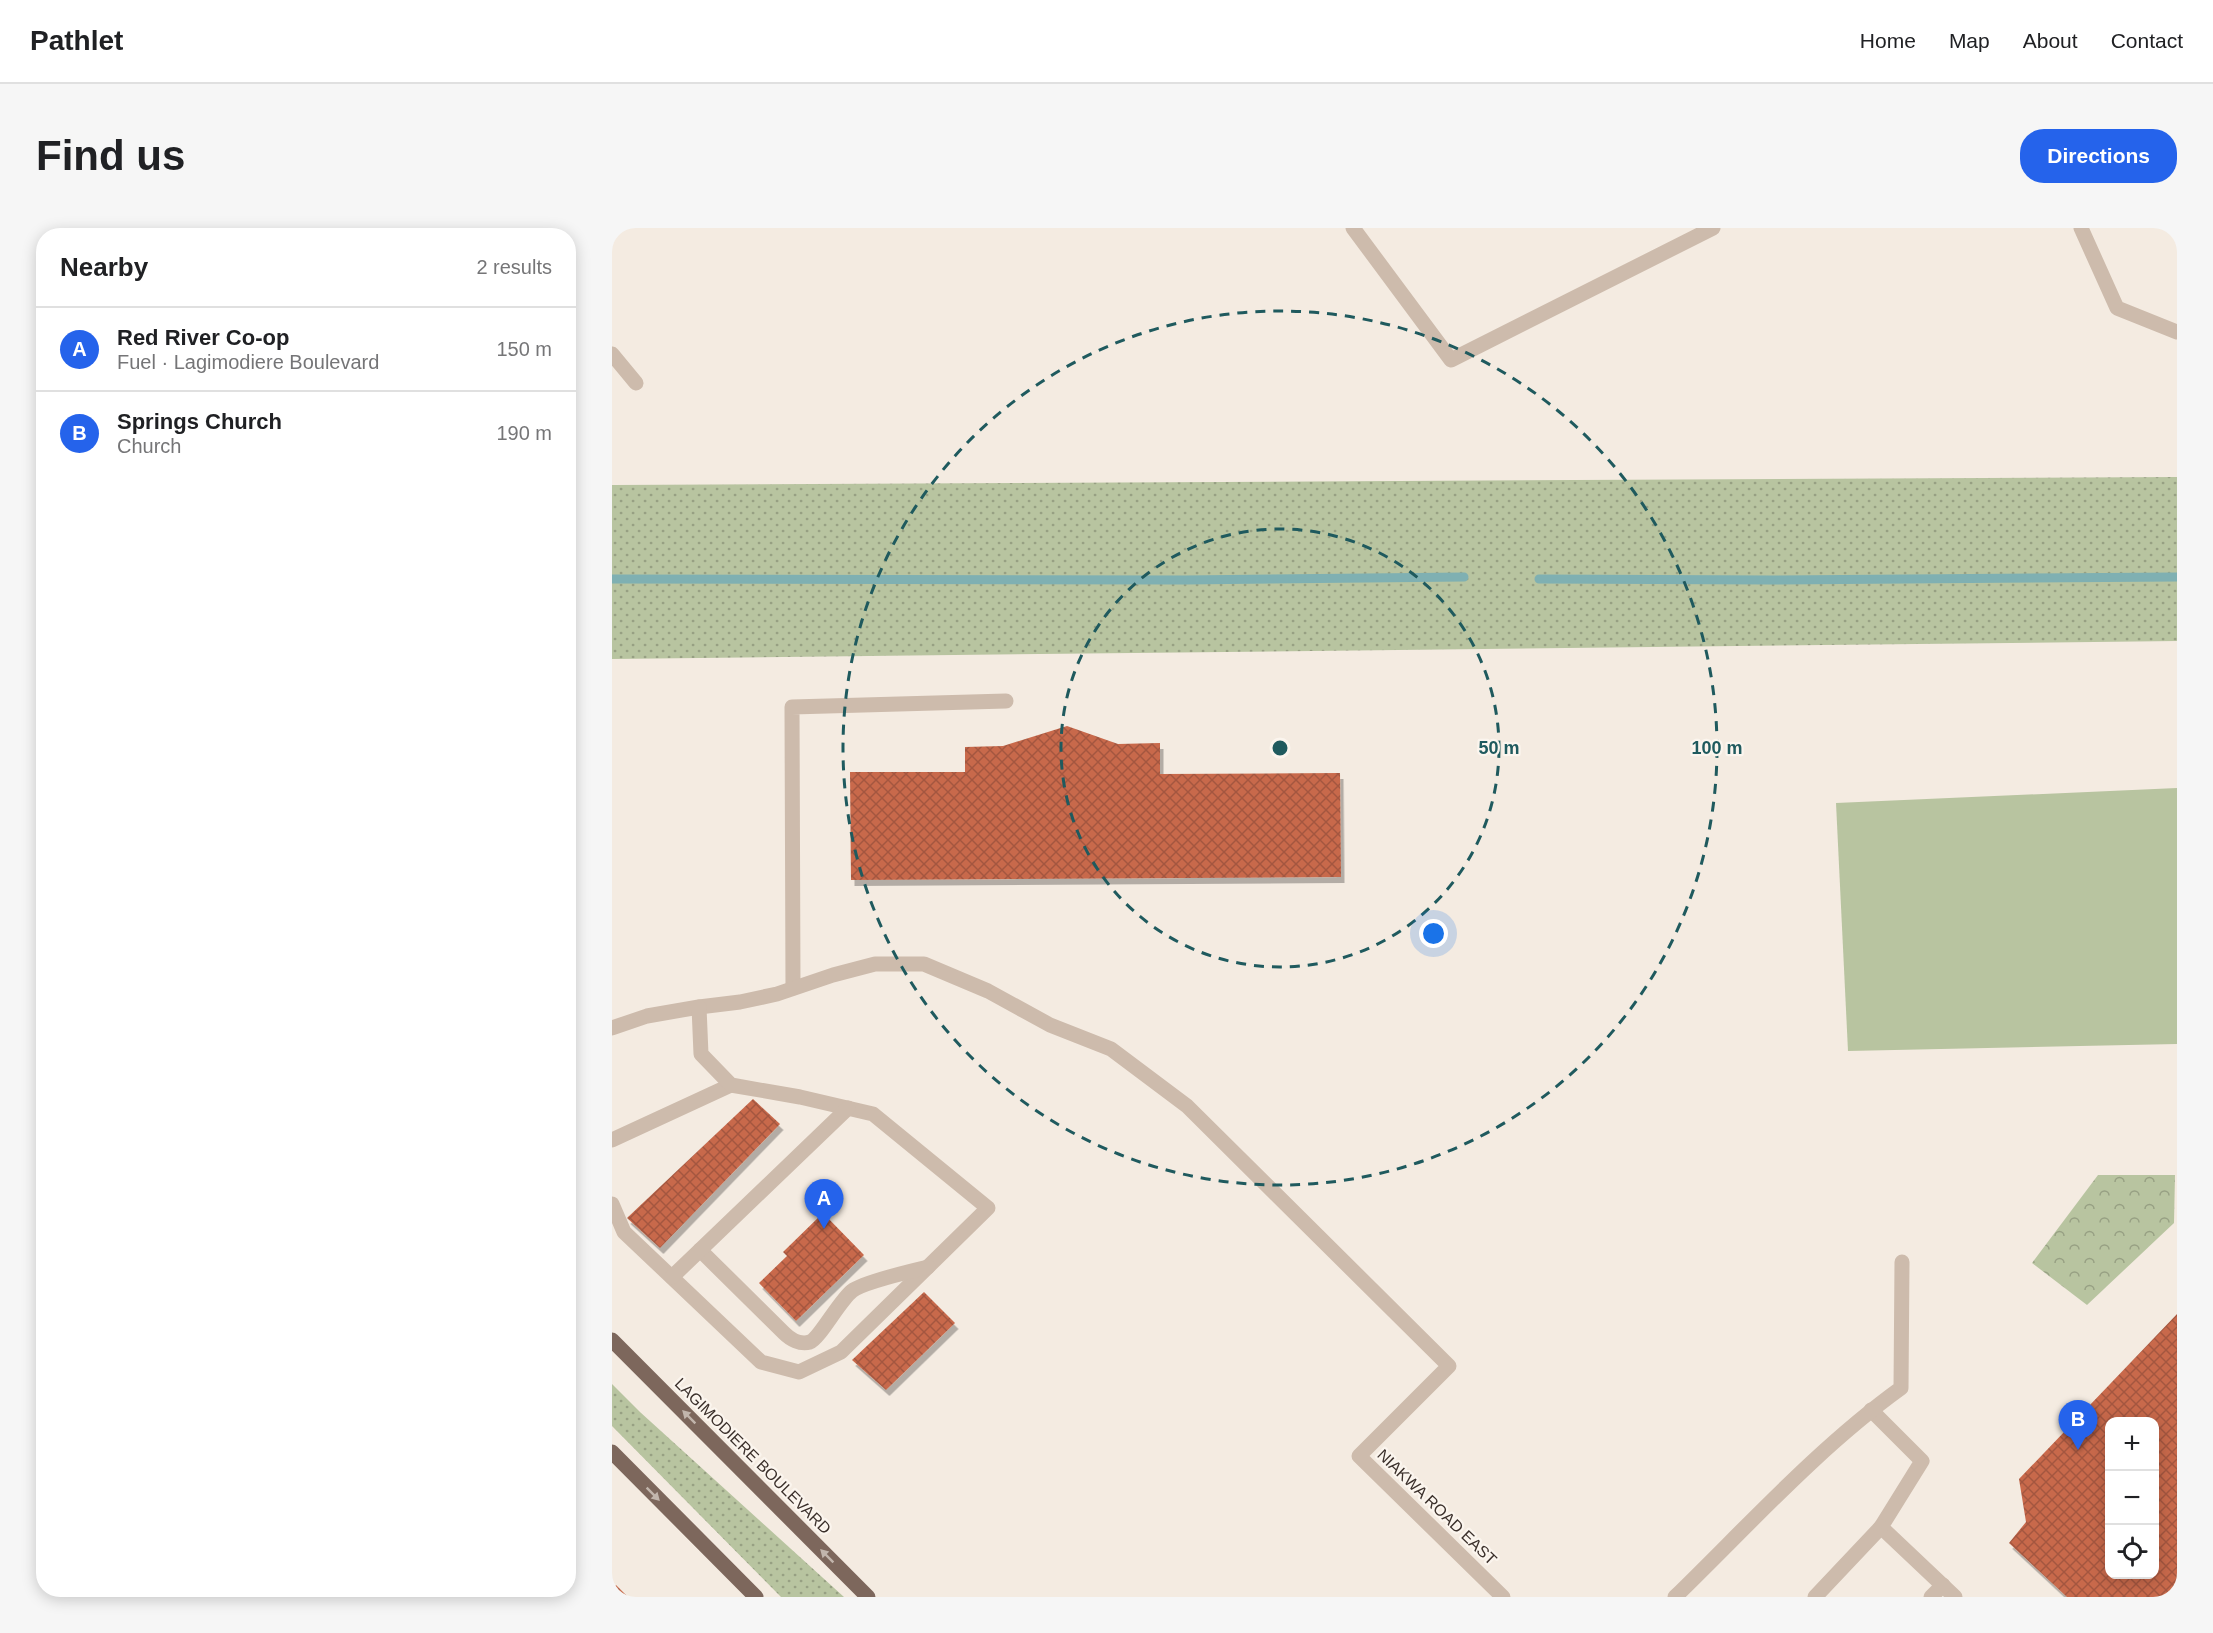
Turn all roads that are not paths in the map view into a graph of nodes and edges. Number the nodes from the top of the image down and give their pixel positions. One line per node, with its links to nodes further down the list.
1 (1353, 228): 2 (lane)
2 (1713, 228)
3 (2081, 228): 4 (lane)
4 (2177, 332)
5 (612, 354): 6 (lane)
6 (636, 383)
7 (1006, 701): 8 (lane)
8 (793, 988): 9 (lane); 26 (lane, NIAKWA ROAD EAST)
9 (699, 1007): 10 (lane); 11 (lane)
10 (612, 1028)
11 (730, 1085): 12 (lane); 13 (lane)
12 (848, 1108): 15 (lane); 17 (lane)
13 (612, 1140)
14 (612, 1204): 18 (lane)
15 (700, 1250): 17 (lane); 18 (lane)
16 (1902, 1262): 20 (lane)
17 (928, 1267): 18 (lane)
18 (672, 1277)
19 (612, 1340): 25 (main road, LAGIMODIERE BOULEVARD, one-way to 19)
20 (1871, 1410): 22 (lane); 27 (lane)
21 (612, 1452): 24 (main road, one-way to 24)
22 (1881, 1527): 23 (lane); 28 (lane)
23 (1943, 1585): 29 (lane); 30 (lane)
24 (756, 1597)
25 (868, 1597)
26 (1503, 1597)
27 (1675, 1597)
28 (1815, 1597)
29 (1931, 1597)
30 (1955, 1597)

